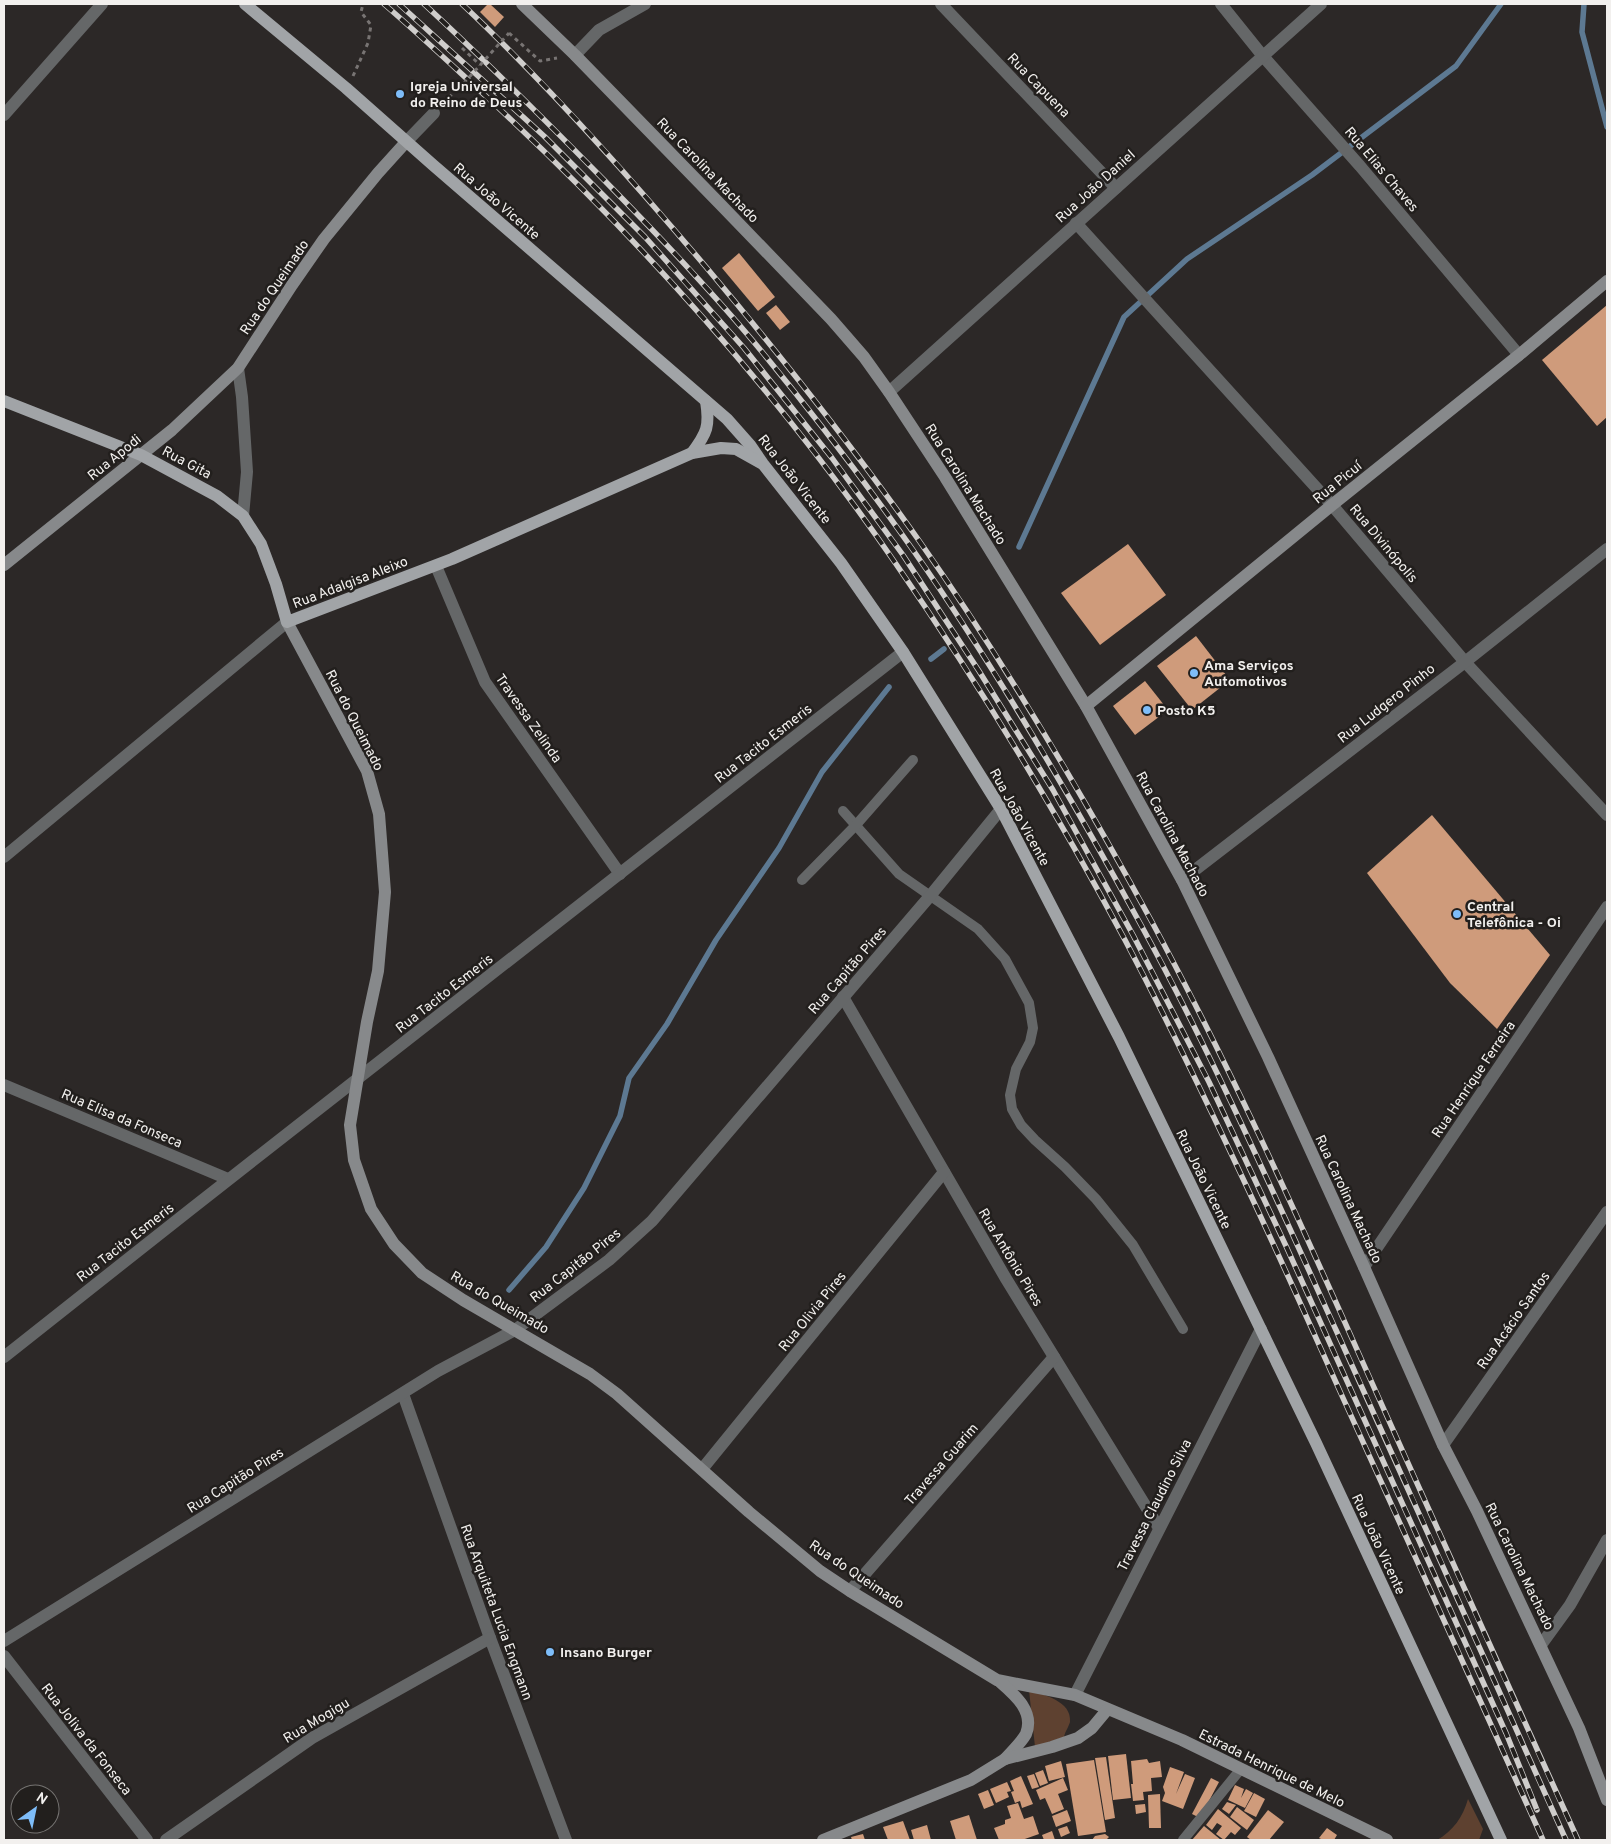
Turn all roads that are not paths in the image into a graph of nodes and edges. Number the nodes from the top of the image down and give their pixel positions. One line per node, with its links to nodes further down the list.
1 (102, 4): 11 (street)
2 (246, 4): 12 (main road, Rua João Vicente)
3 (522, 4): 8 (main road, Rua Carolina Machado)
4 (645, 4): 8 (street)
5 (941, 4): 13 (street, Rua Capuena)
6 (1220, 4): 9 (street, Rua Elias Chaves)
7 (1321, 4): 9 (street, Rua João Daniel)
8 (575, 55): 18 (main road, Rua Carolina Machado)
9 (1262, 55): 13 (street, Rua João Daniel); 16 (street, Rua Elias Chaves)
10 (438, 109): 12 (street, Rua do Queimado)
11 (4, 115)
12 (406, 142): 17 (main road, Rua do Queimado); 20 (main road, Rua João Vicente)
13 (1116, 188): 14 (street, Rua João Daniel)
14 (1076, 223): 18 (street, Rua João Daniel); 24 (street, Rua Divinópolis)
15 (1607, 281): 16 (main road, Rua Picuí)
16 (1519, 355): 24 (main road, Rua Picuí)
17 (238, 368): 22 (main road, Rua Apodi); 25 (street)
18 (889, 392): 32 (main road, Rua Carolina Machado)
19 (4, 400): 22 (main road, Rua Gita)
20 (706, 401): 21 (main road); 23 (main road, Rua João Vicente)
21 (692, 453): 23 (main road, Rua Adalgisa Aleixo); 28 (main road, Rua Adalgisa Aleixo)
22 (141, 455): 25 (main road, Rua Gita); 27 (main road, Rua Apodi)
23 (762, 464): 30 (main road, Rua João Vicente)
24 (1332, 505): 31 (street, Rua Divinópolis); 32 (main road, Rua Picuí)
25 (243, 516): 29 (main road, Rua Gita)
26 (1607, 548): 31 (street, Rua Ludgero Pinho)
27 (4, 565)
28 (436, 566): 29 (main road, Rua Adalgisa Aleixo); 39 (street, Travessa Zelinda)
29 (287, 622): 38 (street, Rua Adalgisa Aleixo); 45 (main road, Rua do Queimado)
30 (903, 652): 34 (main road, Rua João Vicente); 39 (street, Rua Tacito Esmeris)
31 (1464, 662): 36 (street, Rua Divinópolis); 41 (street, Rua Ludgero Pinho)
32 (1086, 706): 41 (main road, Rua Carolina Machado)
33 (913, 760): 37 (lane)
34 (1001, 810): 42 (street, Rua Capitão Pires); 52 (main road, Rua João Vicente)
35 (843, 811): 37 (lane)
36 (1607, 815)
37 (856, 825): 40 (lane); 42 (lane)
38 (4, 857)
39 (620, 874): 45 (street, Rua Tacito Esmeris)
40 (802, 880)
41 (1182, 880): 50 (main road, Rua Carolina Machado)
42 (930, 896): 44 (street, Rua Capitão Pires); 51 (lane)
43 (1607, 907): 50 (street, Rua Henrique Ferreira)
44 (842, 997): 47 (street, Rua Antônio Pires); 53 (street, Rua Capitão Pires)
45 (358, 1080): 48 (street, Rua Tacito Esmeris); 53 (main road, Rua do Queimado)
46 (4, 1085): 48 (street, Rua Elisa da Fonseca)
47 (944, 1172): 55 (street, Rua Antônio Pires); 58 (street, Rua Olivia Pires)
48 (228, 1179): 54 (street, Rua Tacito Esmeris)
49 (1607, 1212): 57 (street, Rua Acácio Santos)
50 (1364, 1268): 57 (main road, Rua Carolina Machado)
51 (1183, 1328)
52 (1261, 1329): 59 (street, Travessa Claudino Silva); 79 (main road, Rua João Vicente)
53 (515, 1330): 56 (street, Rua Capitão Pires); 58 (main road, Rua do Queimado)
54 (4, 1357)
55 (1054, 1357): 59 (street, Rua Antônio Pires); 61 (street, Travessa Guarim)
56 (403, 1394): 62 (street, Rua Arquiteta Lucia Engmann); 63 (street, Rua Capitão Pires)
57 (1443, 1445): 64 (main road, Rua Carolina Machado)
58 (703, 1468): 61 (main road, Rua do Queimado)
59 (1159, 1528): 67 (street, Travessa Claudino Silva)
60 (1607, 1540): 64 (street)
61 (850, 1591): 66 (main road, Rua do Queimado)
62 (490, 1638): 74 (street, Rua Mogigu); 75 (street, Rua Arquiteta Lucia Engmann)
63 (4, 1641)
64 (1541, 1644): 72 (main road, Rua Carolina Machado)
65 (4, 1656): 73 (street, Rua Joliva da Fonseca)
66 (997, 1680): 67 (main road, Rua do Queimado); 70 (main road)
67 (1075, 1695): 68 (main road, Rua do Queimado)
68 (1107, 1710): 69 (main road, Rua do Queimado); 70 (main road)
69 (1143, 1724): 71 (main road, Estrada Henrique de Melo)
70 (1005, 1759): 76 (main road)
71 (1240, 1770): 77 (lane); 78 (main road, Estrada Henrique de Melo)
72 (1607, 1800)
73 (147, 1840)
74 (166, 1840)
75 (566, 1840)
76 (823, 1840)
77 (1183, 1840)
78 (1387, 1840)
79 (1501, 1840)

